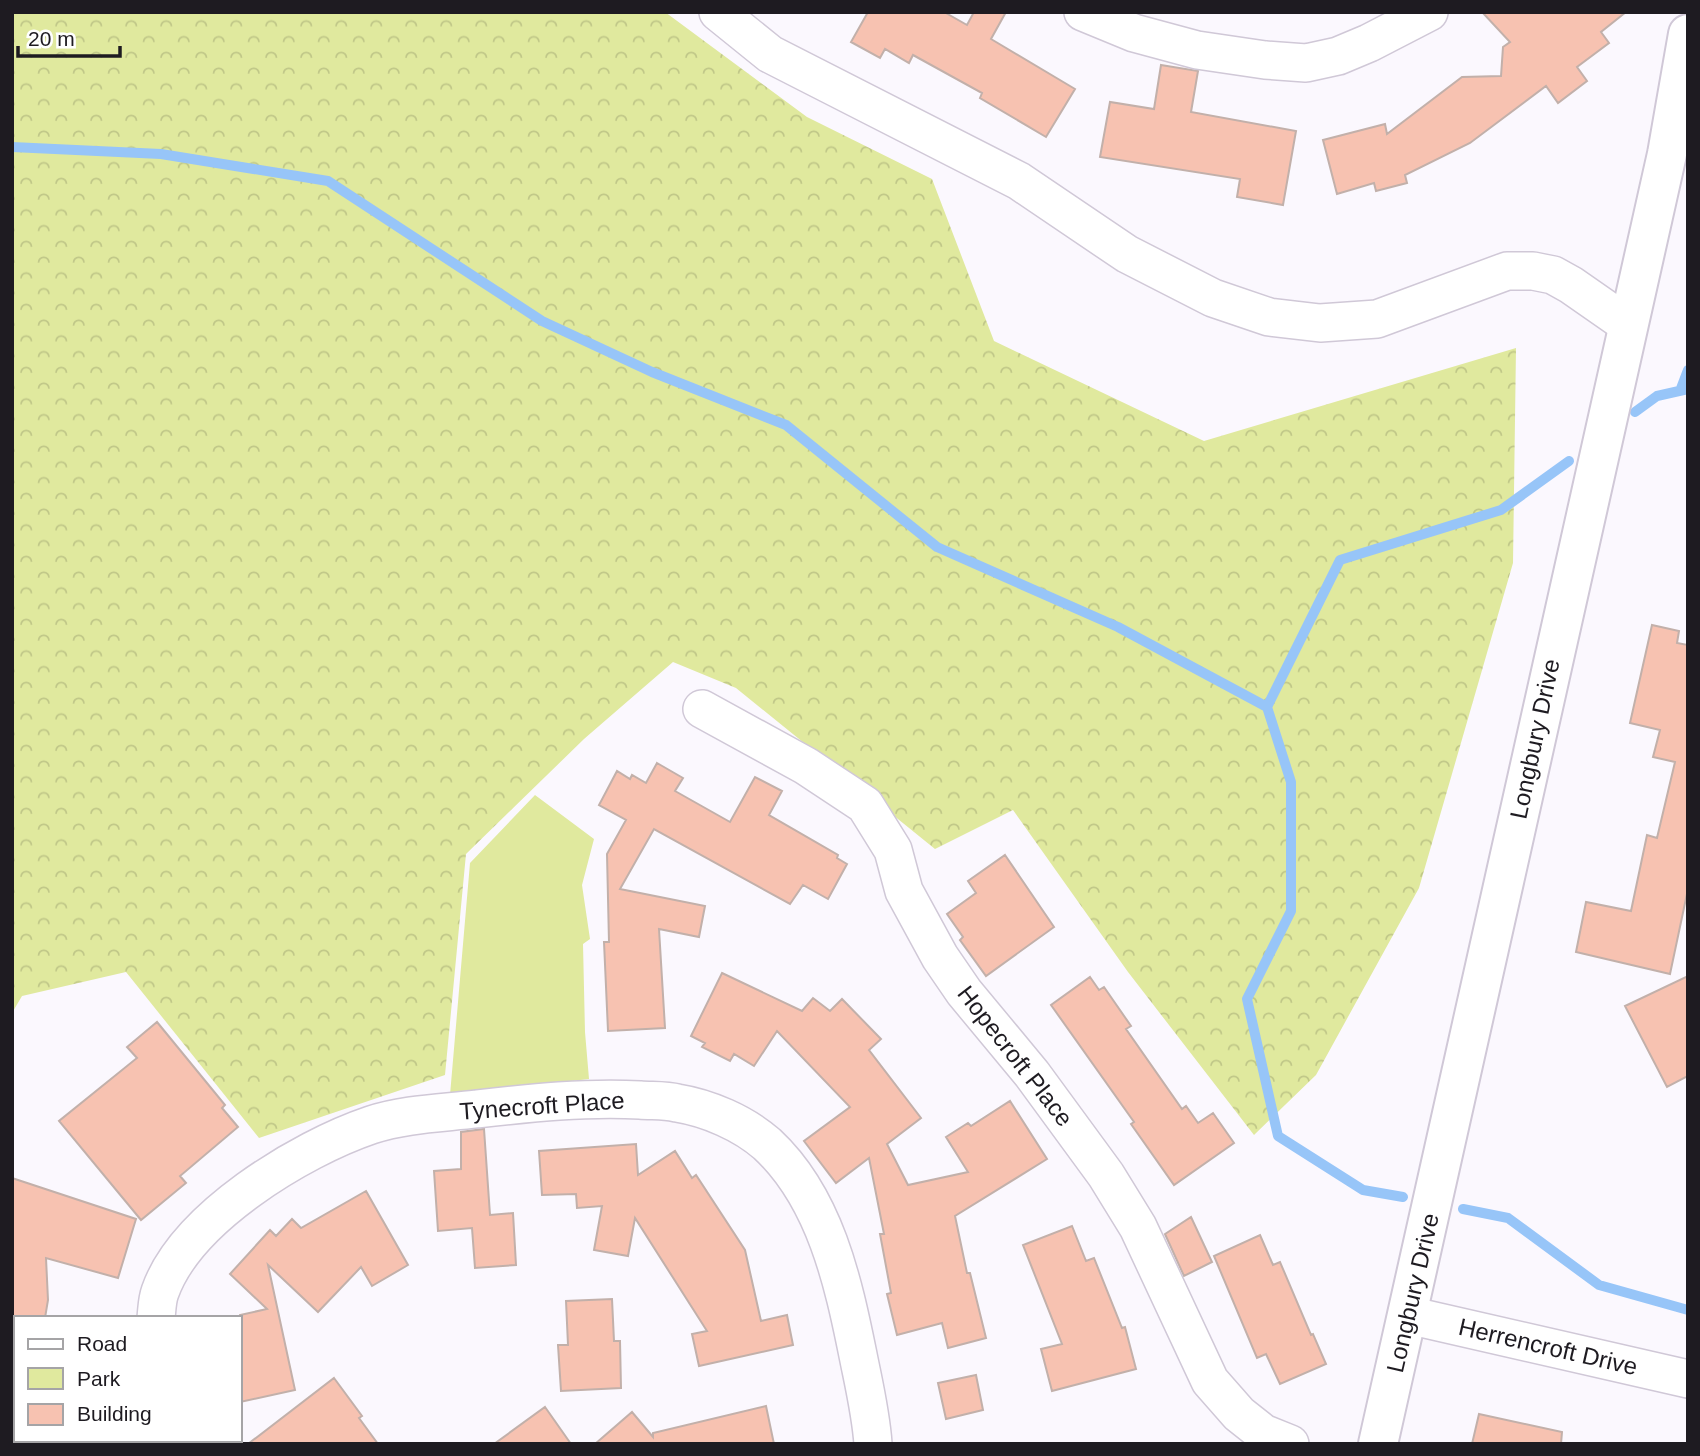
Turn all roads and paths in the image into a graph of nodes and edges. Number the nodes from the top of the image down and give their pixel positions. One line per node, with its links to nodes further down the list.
1 (718, 12): 6 (street)
2 (1083, 12): 3 (street)
3 (1429, 12)
4 (1688, 34): 5 (street, Longbury Drive)
5 (1677, 156): 6 (street, Longbury Drive)
6 (1628, 324): 8 (street, Longbury Drive)
7 (702, 709): 12 (street, Hopecroft Place)
8 (1408, 1315): 10 (street, Herrencroft Drive); 13 (street, Longbury Drive)
9 (156, 1316): 11 (street, Tynecroft Place)
10 (1688, 1378)
11 (873, 1444)
12 (1290, 1444)
13 (1378, 1444)

